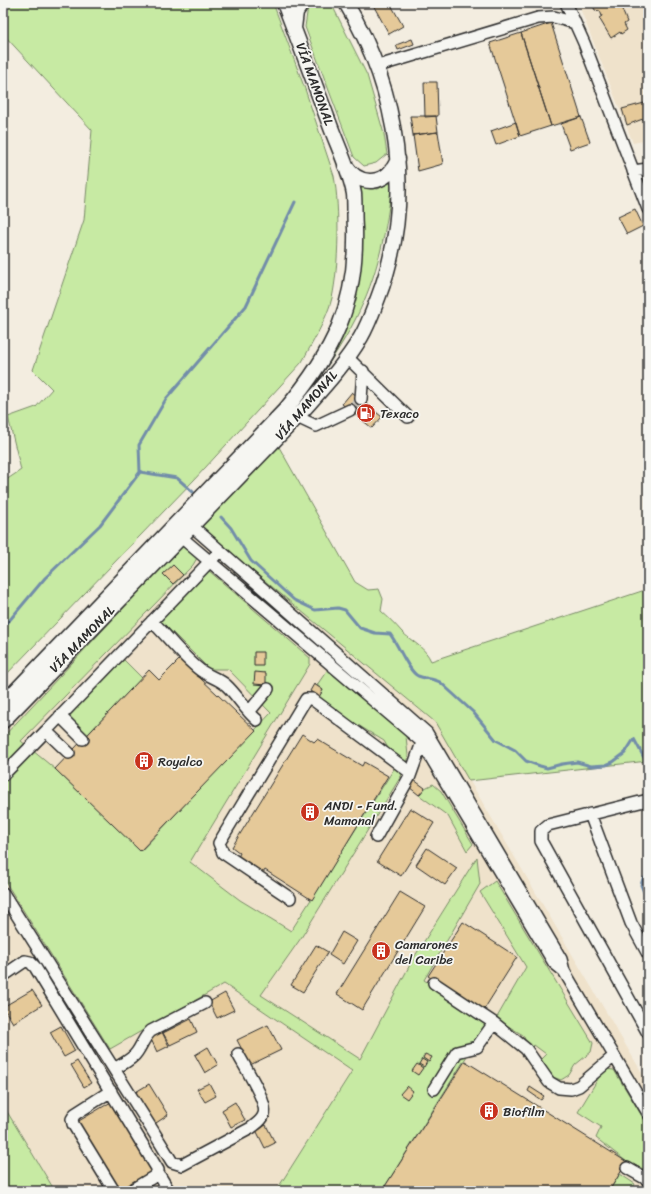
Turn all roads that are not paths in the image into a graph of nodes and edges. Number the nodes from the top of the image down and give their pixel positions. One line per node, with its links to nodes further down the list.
1 (284, 3): 6 (main road, VÍA MAMONAL)
2 (302, 3): 6 (main road)
3 (346, 3): 7 (main road, VÍA MAMONAL)
4 (566, 3): 5 (street)
5 (575, 23): 7 (street); 11 (street)
6 (294, 28): 9 (main road, VÍA MAMONAL)
7 (378, 66): 8 (main road, VÍA MAMONAL)
8 (398, 158): 9 (main road); 13 (main road, VÍA MAMONAL)
9 (344, 163): 27 (main road, VÍA MAMONAL)
10 (648, 169): 11 (street)
11 (633, 171): 12 (street)
12 (648, 209)
13 (347, 357): 14 (street); 17 (main road, VÍA MAMONAL)
14 (363, 371): 15 (street); 18 (street)
15 (361, 399)
16 (350, 410): 17 (street)
17 (297, 417): 19 (main road, VÍA MAMONAL)
18 (408, 417)
19 (192, 526): 20 (main road, VÍA MAMONAL); 21 (street)
20 (181, 537): 22 (street); 29 (main road, VÍA MAMONAL)
21 (221, 550): 22 (street); 24 (street)
22 (210, 561): 23 (street); 25 (street)
23 (152, 621): 26 (street); 28 (street)
24 (332, 649): 25 (street); 31 (street)
25 (325, 660): 31 (street)
26 (268, 689)
27 (3, 704)
28 (60, 716): 30 (street); 32 (street)
29 (3, 721)
30 (46, 731): 33 (street); 35 (street)
31 (424, 737): 34 (street); 48 (street)
32 (83, 739)
33 (69, 754)
34 (411, 773): 38 (street); 40 (street)
35 (3, 775)
36 (648, 800): 37 (street)
37 (590, 814): 41 (street); 46 (street)
38 (376, 837)
39 (3, 892): 49 (street)
40 (290, 898)
41 (648, 954)
42 (3, 976): 51 (street)
43 (434, 983): 45 (street)
44 (205, 1003): 49 (street)
45 (494, 1023): 48 (street); 50 (street)
46 (648, 1033)
47 (238, 1054): 49 (street)
48 (614, 1057): 52 (street)
49 (114, 1070)
50 (434, 1090)
51 (111, 1091): 54 (street); 56 (street)
52 (648, 1113)
53 (627, 1168): 55 (street)
54 (158, 1173): 57 (street); 58 (street)
55 (648, 1180)
56 (114, 1191)
57 (130, 1191)
58 (169, 1191)

